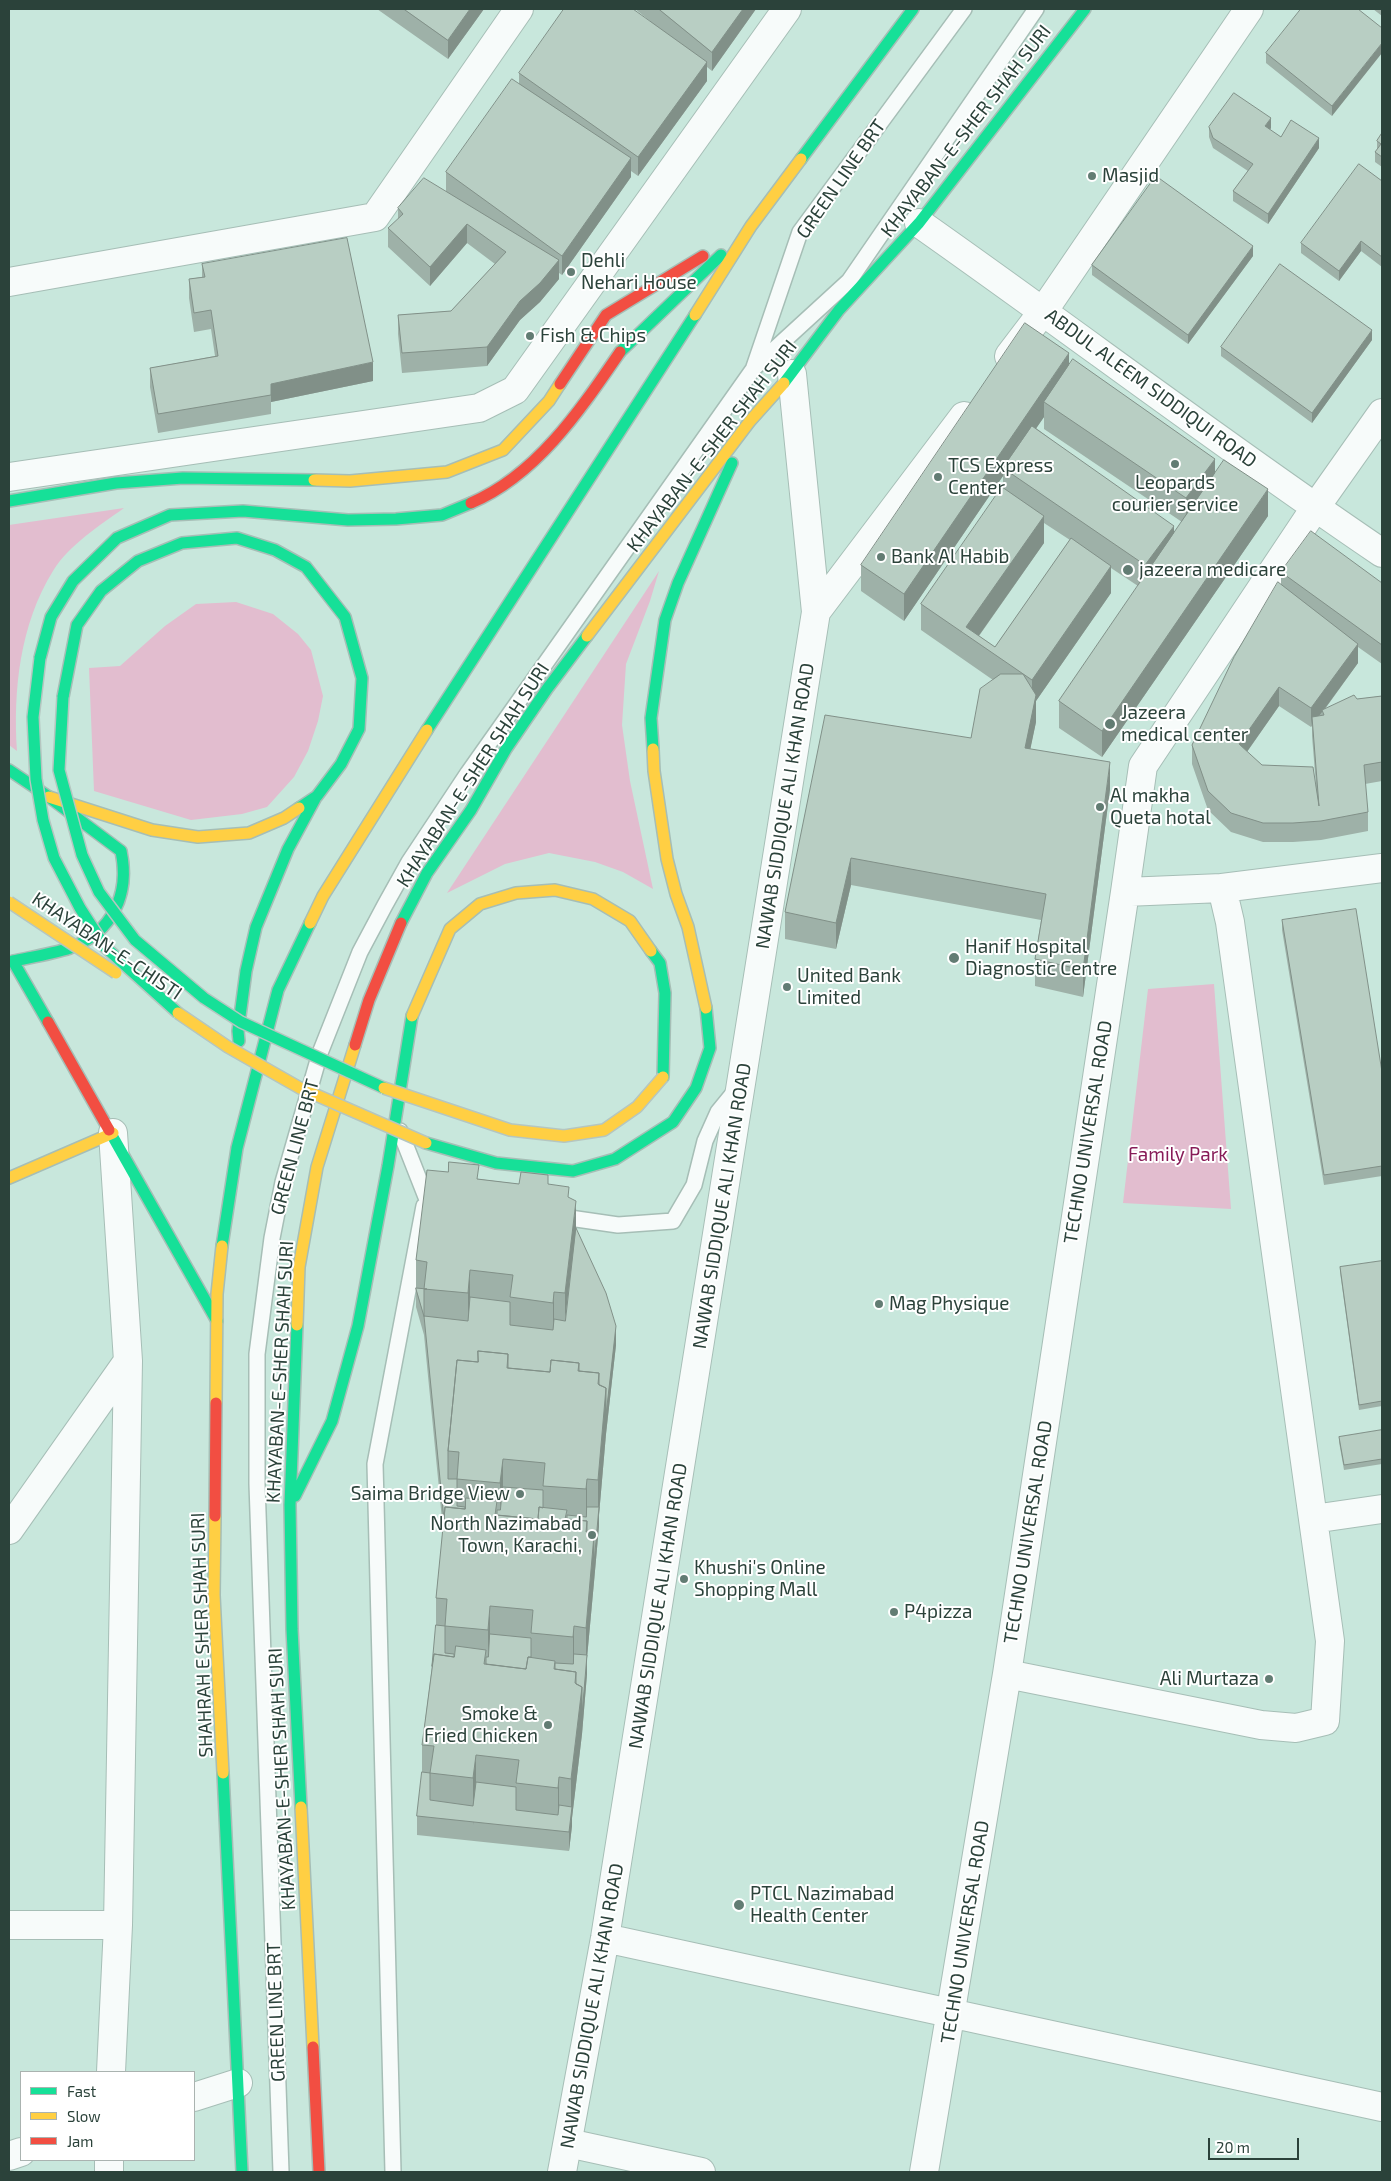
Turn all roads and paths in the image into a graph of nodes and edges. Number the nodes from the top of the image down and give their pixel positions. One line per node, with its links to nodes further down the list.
1 (519, 9): 10 (street)
2 (787, 9): 18 (street)
3 (913, 9): 9 (main road)
4 (964, 9): 12 (lane, GREEN LINE BRT)
5 (1036, 9): 12 (lane, GREEN LINE BRT)
6 (1085, 9): 8 (main road, KHAYABAN-E-SHER SHAH SURI)
7 (1249, 9): 11 (street)
8 (919, 223): 11 (street, ABDUL ALEEM SIDDIQUI ROAD); 13 (main road, KHAYABAN-E-SHER SHAH SURI)
9 (751, 226): 19 (main road); 31 (main road, bridge); 33 (main road)
10 (9, 282)
11 (1044, 310): 14 (street); 20 (street, ABDUL ALEEM SIDDIQUI ROAD)
12 (754, 368): 57 (lane, GREEN LINE BRT)
13 (792, 374): 17 (main road, KHAYABAN-E-SHER SHAH SURI); 22 (street)
14 (996, 374)
15 (978, 398): 22 (street, NAWAB SIDDIQUE ALI KHAN ROAD)
16 (1382, 412): 20 (street, TECHNO UNIVERSAL ROAD)
17 (750, 421): 31 (main road, bridge); 42 (main road, KHAYABAN-E-SHER SHAH SURI)
18 (9, 477)
19 (9, 501)
20 (1315, 508): 21 (street, ABDUL ALEEM SIDDIQUI ROAD); 28 (street, TECHNO UNIVERSAL ROAD)
21 (1382, 553)
22 (816, 612): 32 (street, NAWAB SIDDIQUE ALI KHAN ROAD)
23 (9, 770): 24 (main road)
24 (49, 796): 25 (main road); 30 (main road)
25 (316, 796): 33 (main road); 34 (main road, bridge)
26 (1382, 868): 27 (street)
27 (1222, 888): 28 (street); 44 (street)
28 (1125, 892): 46 (street, TECHNO UNIVERSAL ROAD)
29 (9, 902): 31 (main road, KHAYABAN-E-CHISTI, bridge)
30 (11, 959): 35 (main road)
31 (186, 1020)
32 (741, 1086): 39 (lane); 49 (street, NAWAB SIDDIQUE ALI KHAN ROAD)
33 (249, 1100): 40 (main road, SHAHRAH E SHER SHAH SURI)
34 (394, 1116): 37 (lane); 42 (main road)
35 (113, 1133): 36 (main road); 40 (main road); 41 (street)
36 (9, 1178)
37 (426, 1198): 38 (lane); 59 (lane)
38 (445, 1200)
39 (541, 1214)
40 (218, 1321): 52 (main road, SHAHRAH E SHER SHAH SURI)
41 (128, 1360): 45 (street); 48 (street)
42 (290, 1505): 58 (main road, KHAYABAN-E-SHER SHAH SURI)
43 (1382, 1509): 44 (street)
44 (1313, 1519): 46 (street)
45 (9, 1530)
46 (1007, 1674): 50 (street, TECHNO UNIVERSAL ROAD)
47 (9, 1925): 48 (street)
48 (118, 1925): 51 (street)
49 (605, 1938): 50 (street); 55 (street, NAWAB SIDDIQUE ALI KHAN ROAD)
50 (952, 2014): 54 (street); 62 (street, TECHNO UNIVERSAL ROAD)
51 (112, 2071)
52 (238, 2084): 53 (street); 56 (main road, SHAHRAH E SHER SHAH SURI)
53 (195, 2097)
54 (1382, 2107)
55 (568, 2143): 60 (street, NAWAB SIDDIQUE ALI KHAN ROAD); 61 (street)
56 (242, 2172)
57 (281, 2172)
58 (319, 2172)
59 (393, 2172)
60 (562, 2172)
61 (701, 2172)
62 (924, 2172)

